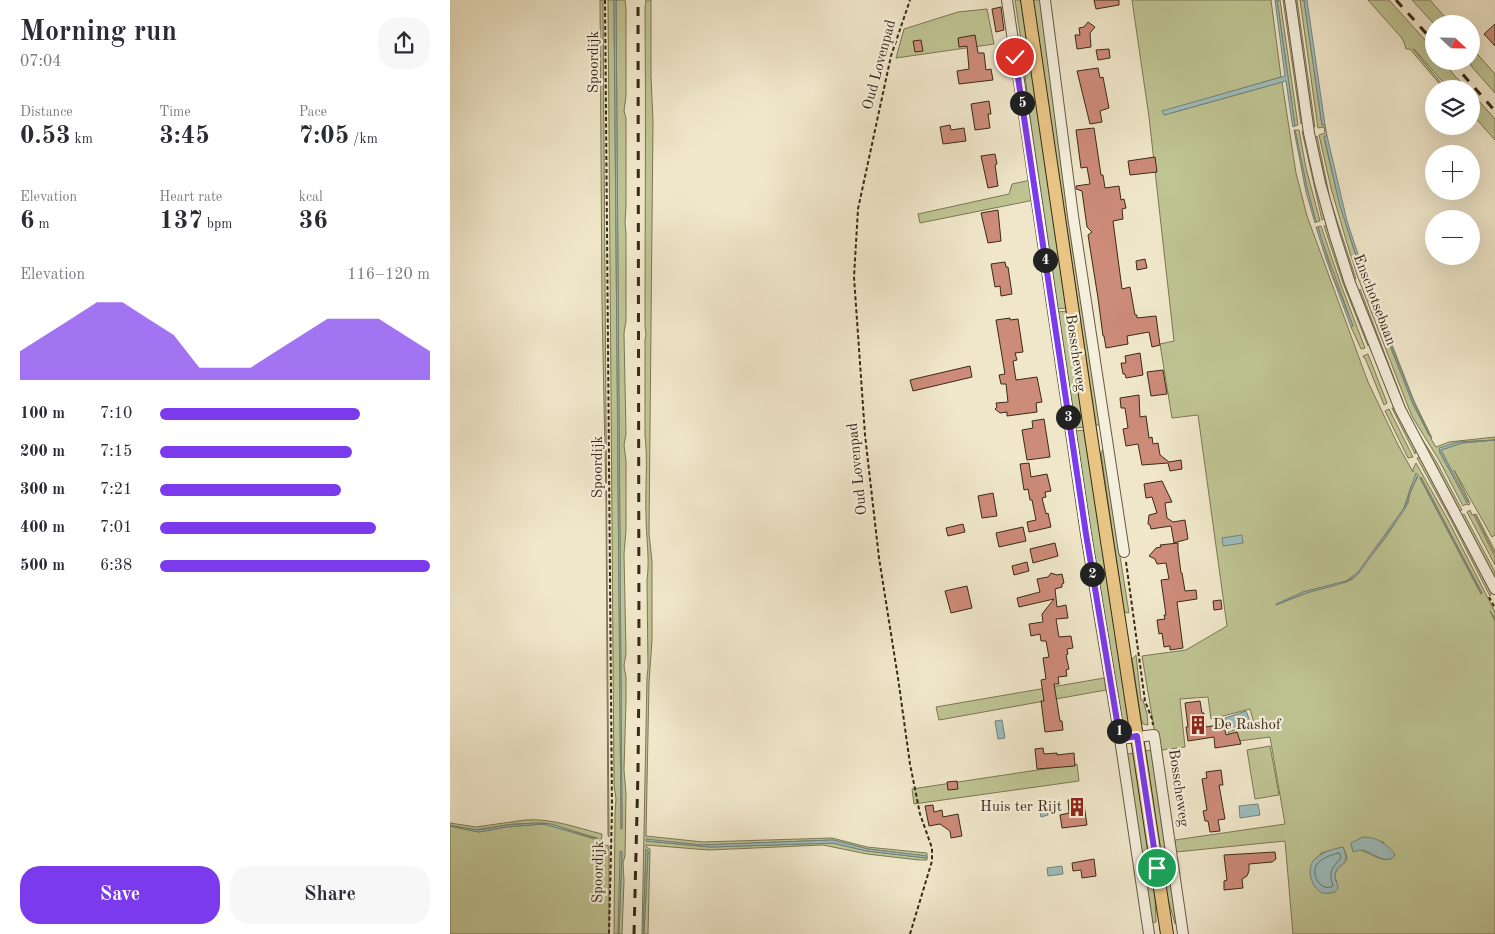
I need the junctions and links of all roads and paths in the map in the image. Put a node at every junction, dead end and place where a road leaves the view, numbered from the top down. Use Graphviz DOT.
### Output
graph roads {
  1 [pos="605,0"];
  2 [pos="910,0"];
  3 [pos="1007,0"];
  4 [pos="1027,0"];
  5 [pos="1045,0"];
  6 [pos="1290,0"];
  7 [pos="1108,439"];
  8 [pos="1092,441"];
  9 [pos="1124,552"];
  10 [pos="1495,589"];
  11 [pos="1154,735"];
  12 [pos="1137,736"];
  13 [pos="1120,739"];
  14 [pos="610,934"];
  15 [pos="910,934"];
  16 [pos="1149,934"];
  17 [pos="1167,934"];
  18 [pos="1183,934"];
  1 -- 14 [label="path, Spoordijk"];
  2 -- 15 [label="path, Oud Lovenpad"];
  3 -- 13 [label="street, Bosscheweg"];
  4 -- 8 [label="main road, Bosscheweg"];
  5 -- 7 [label="street, Bosscheweg"];
  6 -- 10 [label="street, Enschotsebaan"];
  7 -- 8 [label="street"];
  7 -- 9 [label="street, Bosscheweg"];
  8 -- 12 [label="main road, Bosscheweg"];
  9 -- 11 [label="path, Bosscheweg"];
  11 -- 12 [label="street, Bosscheweg"];
  11 -- 18 [label="street, Bosscheweg"];
  12 -- 13 [label="street, Bosscheweg"];
  12 -- 17 [label="main road, Bosscheweg"];
  13 -- 16 [label="street, Bosscheweg"];
}
